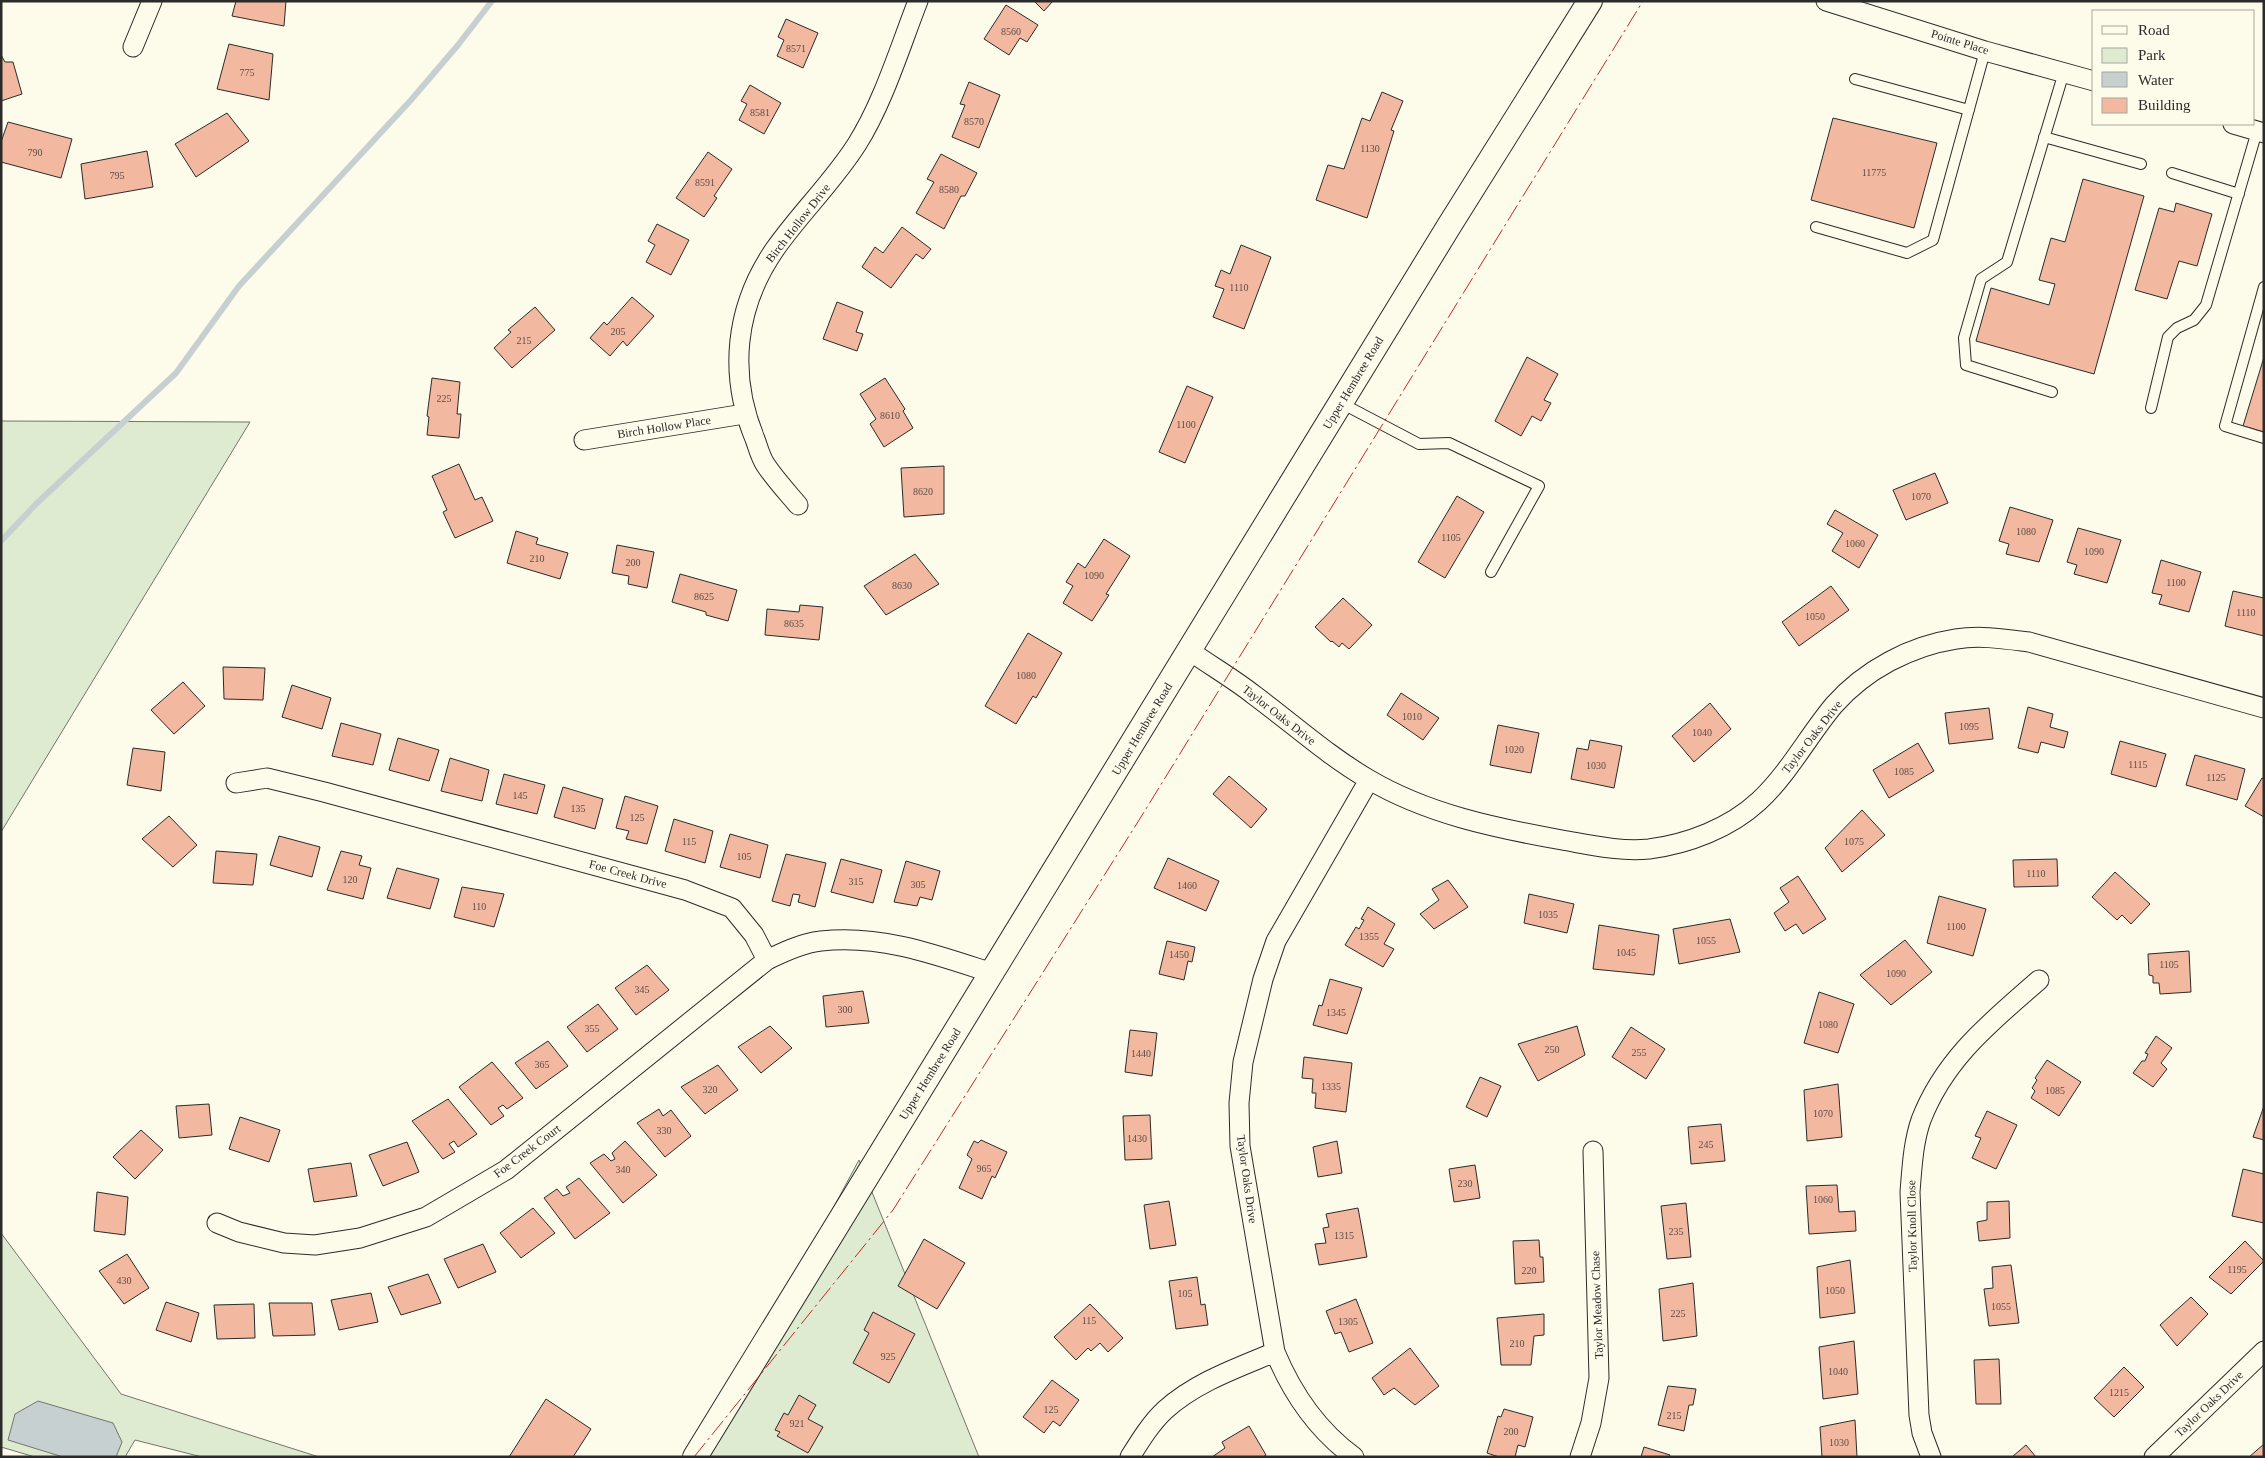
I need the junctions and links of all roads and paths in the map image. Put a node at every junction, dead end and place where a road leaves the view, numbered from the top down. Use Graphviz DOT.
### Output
graph roads {
  1 [pos="152,1"];
  2 [pos="918,1"];
  3 [pos="1590,1"];
  4 [pos="1826,1"];
  5 [pos="133,47"];
  6 [pos="1985,51"];
  7 [pos="2064,72"];
  8 [pos="1854,79"];
  9 [pos="2092,80"];
  10 [pos="1969,110"];
  11 [pos="2237,125"];
  12 [pos="2260,132"];
  13 [pos="2044,137"];
  14 [pos="2141,164"];
  15 [pos="2172,172"];
  16 [pos="2239,194"];
  17 [pos="1816,227"];
  18 [pos="2264,287"];
  19 [pos="2052,392"];
  20 [pos="1341,403"];
  21 [pos="2151,408"];
  22 [pos="744,414"];
  23 [pos="2264,438"];
  24 [pos="584,440"];
  25 [pos="798,505"];
  26 [pos="1491,572"];
  27 [pos="1190,651"];
  28 [pos="2264,708"];
  29 [pos="1369,780"];
  30 [pos="236,783"];
  31 [pos="767,960"];
  32 [pos="992,973"];
  33 [pos="2039,980"];
  34 [pos="1593,1151"];
  35 [pos="217,1223"];
  36 [pos="1275,1352"];
  37 [pos="2264,1352"];
  38 [pos="695,1457"];
  39 [pos="1130,1457"];
  40 [pos="1354,1457"];
  41 [pos="1580,1457"];
  42 [pos="1931,1457"];
  43 [pos="2154,1457"];
  1 -- 5 [label="street"];
  2 -- 22 [label="street, Birch Hollow Drive"];
  3 -- 20 [label="street, Upper Hembree Road"];
  4 -- 6 [label="street, Pointe Place"];
  6 -- 7 [label="street, Pointe Place"];
  6 -- 10 [label="lane"];
  7 -- 9 [label="street, Pointe Place"];
  7 -- 13 [label="lane"];
  8 -- 10 [label="lane"];
  10 -- 17 [label="lane"];
  11 -- 12 [label="street"];
  12 -- 16 [label="lane"];
  13 -- 14 [label="lane"];
  13 -- 19 [label="lane"];
  15 -- 16 [label="lane"];
  16 -- 21 [label="lane"];
  18 -- 23 [label="lane"];
  20 -- 26 [label="lane"];
  20 -- 27 [label="street, Upper Hembree Road"];
  22 -- 24 [label="street, Birch Hollow Place"];
  22 -- 25 [label="street, Birch Hollow Drive"];
  27 -- 29 [label="street, Taylor Oaks Drive"];
  27 -- 32 [label="street, Upper Hembree Road"];
  28 -- 29 [label="street, Taylor Oaks Drive"];
  29 -- 36 [label="street, Taylor Oaks Drive"];
  30 -- 31 [label="street, Foe Creek Drive"];
  31 -- 32 [label="street"];
  31 -- 35 [label="street, Foe Creek Court"];
  32 -- 38 [label="street, Upper Hembree Road"];
  33 -- 42 [label="street, Taylor Knoll Close"];
  34 -- 41 [label="street, Taylor Meadow Chase"];
  36 -- 39 [label="street"];
  36 -- 40 [label="street, Taylor Oaks Drive"];
  37 -- 43 [label="street, Taylor Oaks Drive"];
}
